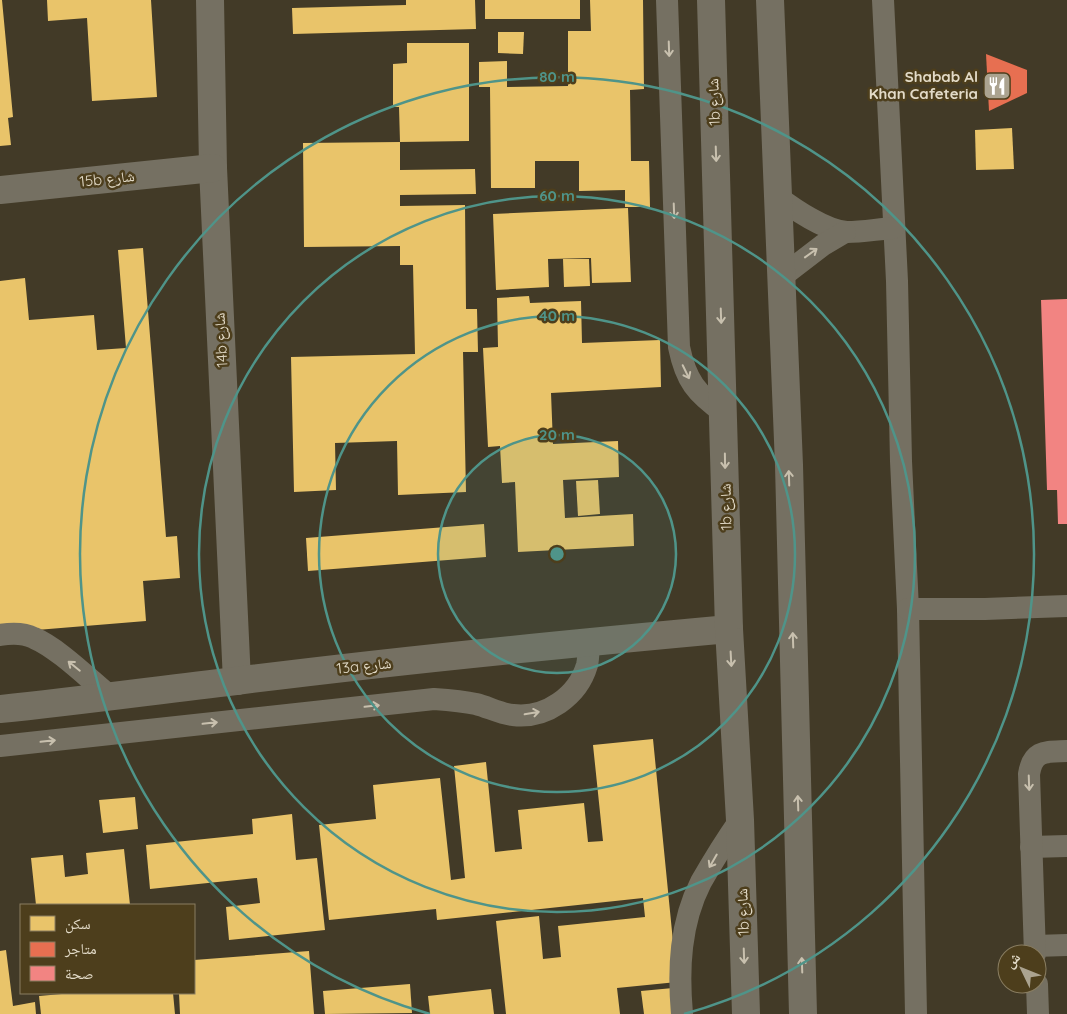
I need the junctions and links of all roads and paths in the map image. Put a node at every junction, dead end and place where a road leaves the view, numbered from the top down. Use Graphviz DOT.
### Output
graph roads {
  1 [pos="210,0"];
  2 [pos="667,0"];
  3 [pos="711,0"];
  4 [pos="770,0"];
  5 [pos="883,0"];
  6 [pos="214,168"];
  7 [pos="0,190"];
  8 [pos="778,197"];
  9 [pos="893,228"];
  10 [pos="845,232"];
  11 [pos="780,278"];
  12 [pos="724,412"];
  13 [pos="1067,606"];
  14 [pos="908,609"];
  15 [pos="729,628"];
  16 [pos="0,634"];
  17 [pos="589,641"];
  18 [pos="237,680"];
  19 [pos="112,697"];
  20 [pos="0,709"];
  21 [pos="0,746"];
  22 [pos="1067,751"];
  23 [pos="740,820"];
  24 [pos="1067,846"];
  25 [pos="1031,847"];
  26 [pos="1035,944"];
  27 [pos="1067,945"];
  28 [pos="1047,948"];
  29 [pos="1037,994"];
  30 [pos="682,1014"];
  31 [pos="746,1014"];
  32 [pos="803,1014"];
  33 [pos="916,1014"];
  34 [pos="1038,1014"];
  1 -- 6 [label="street, 14b شارع"];
  2 -- 12 [label="lane, one-way"];
  3 -- 12 [label="street, 1b شارع, one-way"];
  4 -- 8 [label="street"];
  5 -- 9 [label="lane"];
  6 -- 7 [label="street, 15b شارع"];
  6 -- 18 [label="street, 14b شارع"];
  8 -- 10 [label="lane"];
  8 -- 11 [label="street"];
  9 -- 10 [label="lane"];
  9 -- 14 [label="lane"];
  11 -- 10 [label="lane, one-way"];
  32 -- 11 [label="street, one-way"];
  12 -- 15 [label="street, 1b شارع, one-way"];
  13 -- 14 [label="lane"];
  14 -- 33 [label="lane"];
  15 -- 17 [label="street, 13a شارع"];
  15 -- 23 [label="street, 1b شارع, one-way"];
  19 -- 16 [label="lane, one-way"];
  17 -- 18 [label="street, 13a شارع"];
  21 -- 17 [label="lane, one-way"];
  18 -- 19 [label="street, 13a شارع"];
  19 -- 20 [label="street, 13a شارع"];
  22 -- 25 [label="lane, one-way"];
  23 -- 30 [label="lane, one-way"];
  23 -- 31 [label="street, 1b شارع, one-way"];
  24 -- 25 [label="lane"];
  25 -- 26 [label="lane"];
  27 -- 28 [label="lane"];
  29 -- 34 [label="lane"];
}
